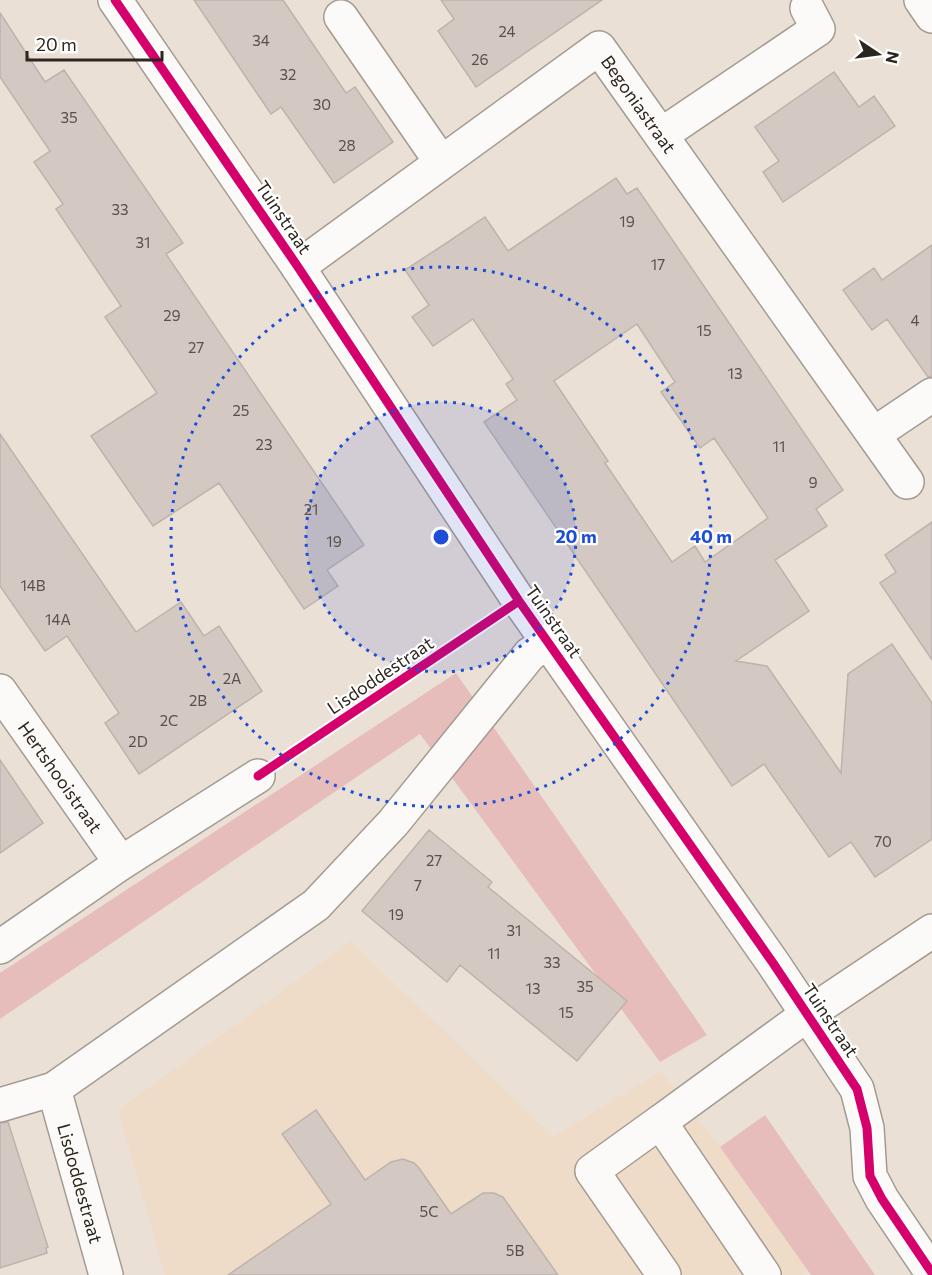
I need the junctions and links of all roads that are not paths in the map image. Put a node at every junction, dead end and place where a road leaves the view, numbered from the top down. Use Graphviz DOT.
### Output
graph roads {
  1 [pos="115,0"];
  2 [pos="921,0"];
  3 [pos="807,8"];
  4 [pos="932,16"];
  5 [pos="341,17"];
  6 [pos="661,135"];
  7 [pos="441,162"];
  8 [pos="298,267"];
  9 [pos="932,395"];
  10 [pos="874,434"];
  11 [pos="907,482"];
  12 [pos="549,642"];
  13 [pos="0,691"];
  14 [pos="258,776"];
  15 [pos="121,863"];
  16 [pos="932,931"];
  17 [pos="0,947"];
  18 [pos="808,1014"];
  19 [pos="54,1089"];
  20 [pos="0,1105"];
  21 [pos="660,1122"];
  22 [pos="932,1273"];
  23 [pos="106,1275"];
  24 [pos="664,1275"];
  25 [pos="764,1275"];
  1 -- 8 [label="street, Tuinstraat"];
  2 -- 4 [label="street"];
  3 -- 6 [label="street"];
  5 -- 7 [label="street"];
  6 -- 7 [label="street, Begoniastraat"];
  6 -- 10 [label="street, Begoniastraat"];
  7 -- 8 [label="street, Begoniastraat"];
  8 -- 12 [label="street, Tuinstraat"];
  9 -- 10 [label="street"];
  10 -- 11 [label="street, Begoniastraat"];
  12 -- 18 [label="street, Tuinstraat"];
  12 -- 19 [label="street"];
  13 -- 15 [label="street, Hertshooistraat"];
  14 -- 15 [label="street"];
  15 -- 17 [label="street"];
  16 -- 18 [label="street"];
  18 -- 21 [label="street"];
  18 -- 22 [label="street, Tuinstraat"];
  19 -- 20 [label="street"];
  19 -- 23 [label="street, Lisdoddestraat"];
  21 -- 24 [label="street"];
  21 -- 25 [label="street"];
}
